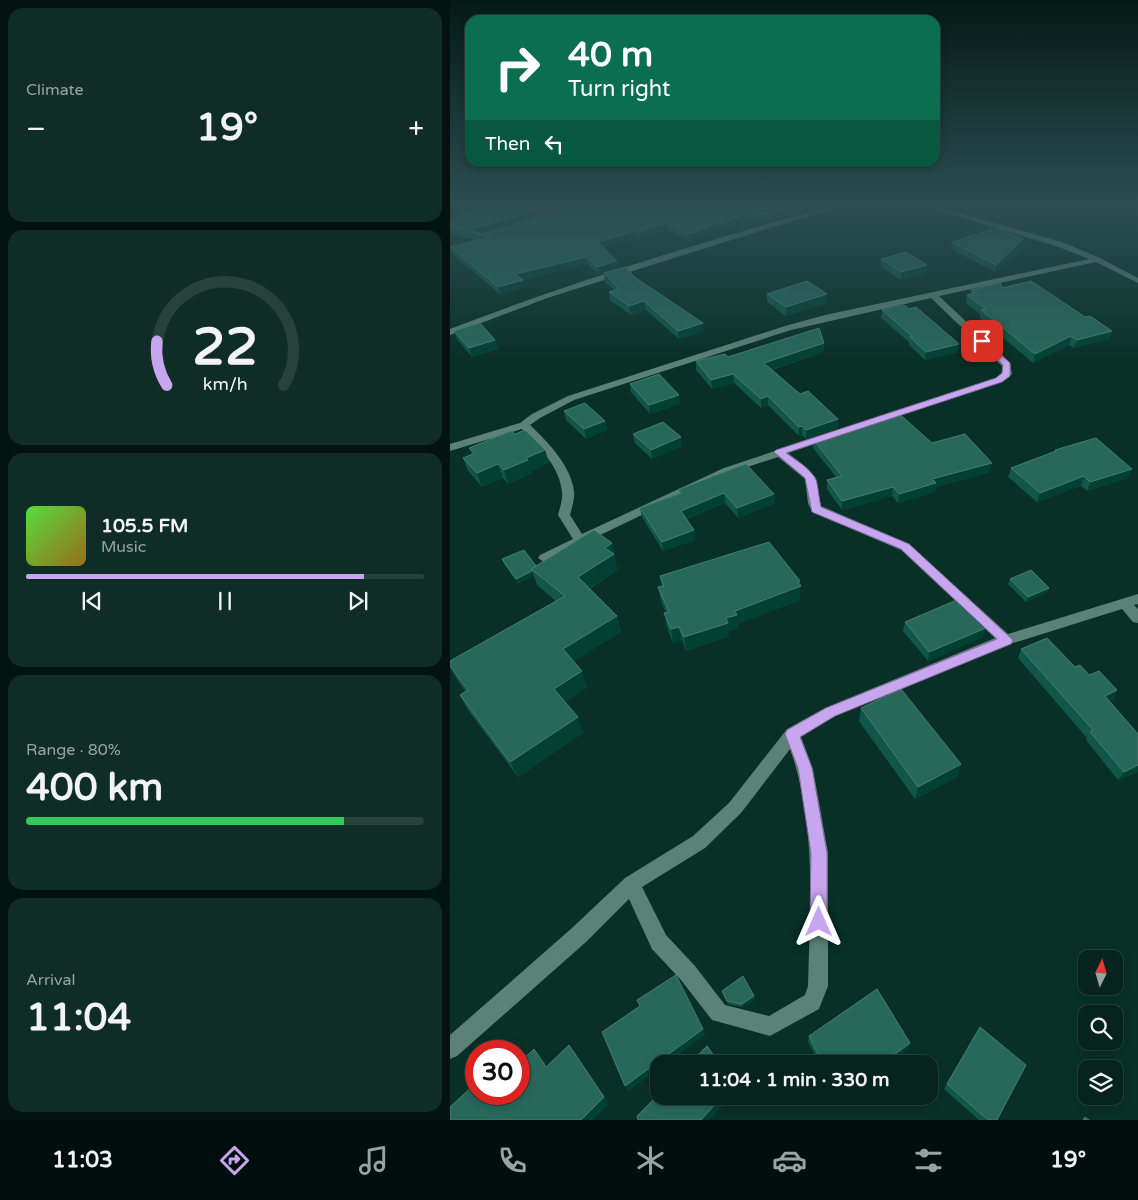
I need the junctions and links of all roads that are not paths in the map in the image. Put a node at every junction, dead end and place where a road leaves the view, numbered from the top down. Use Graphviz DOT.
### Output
graph roads {
  1 [pos="666,258"];
  2 [pos="1094,258"];
  3 [pos="1098,260"];
  4 [pos="1138,281"];
  5 [pos="934,295"];
  6 [pos="450,332"];
  7 [pos="876,420"];
  8 [pos="524,425"];
  9 [pos="839,432"];
  10 [pos="450,448"];
  11 [pos="779,452"];
  12 [pos="580,541"];
  13 [pos="544,558"];
  14 [pos="1132,602"];
  15 [pos="1138,618"];
  16 [pos="1006,640"];
  17 [pos="792,734"];
  18 [pos="631,884"];
  19 [pos="450,1049"];
  1 -- 6 [label="street"];
  2 -- 3 [label="street"];
  3 -- 4 [label="street"];
  3 -- 5 [label="street"];
  5 -- 7 [label="street"];
  5 -- 8 [label="street"];
  8 -- 10 [label="street"];
  8 -- 12 [label="street"];
  9 -- 11 [label="street"];
  11 -- 12 [label="street"];
  11 -- 16 [label="street"];
  12 -- 13 [label="street"];
  14 -- 15 [label="street"];
  14 -- 16 [label="street"];
  16 -- 17 [label="street"];
  17 -- 18 [label="street"];
  17 -- 18 [label="street"];
  18 -- 19 [label="street"];
}
